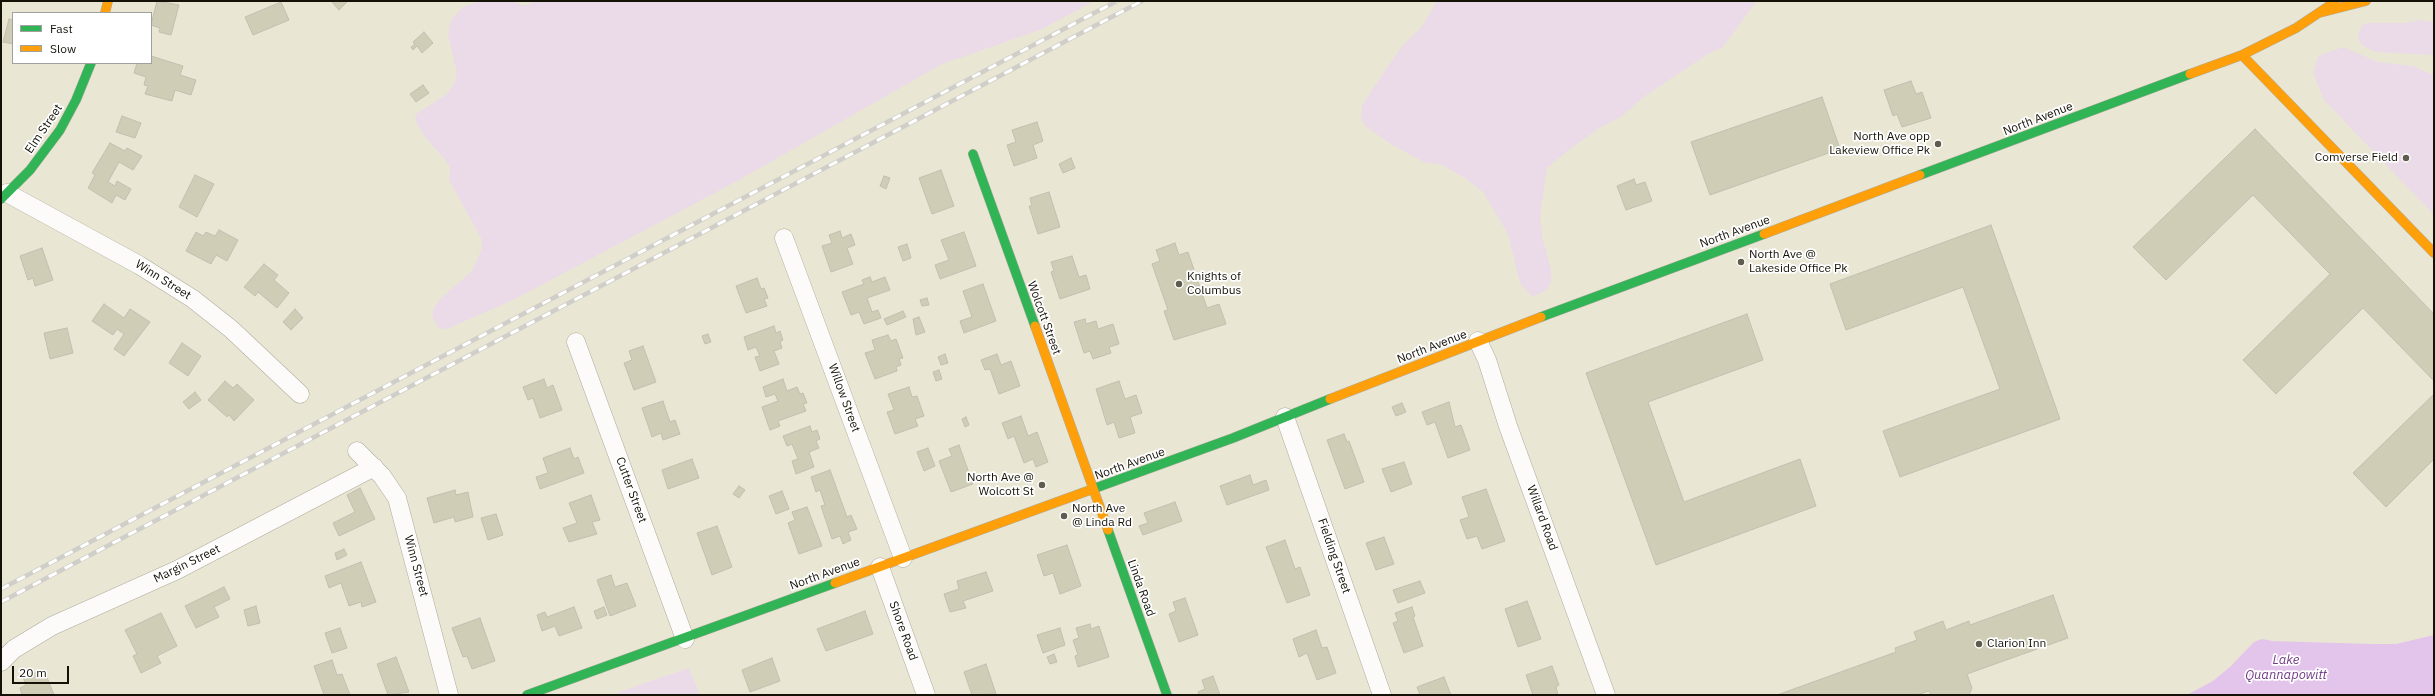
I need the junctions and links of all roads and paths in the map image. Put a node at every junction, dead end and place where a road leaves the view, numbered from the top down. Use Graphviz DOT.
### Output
graph roads {
  1 [pos="108,1"];
  2 [pos="2327,1"];
  3 [pos="2336,1"];
  4 [pos="2366,1"];
  5 [pos="105,12"];
  6 [pos="2319,13"];
  7 [pos="2242,55"];
  8 [pos="91,64"];
  9 [pos="973,154"];
  10 [pos="4,196"];
  11 [pos="784,238"];
  12 [pos="2434,253"];
  13 [pos="576,342"];
  14 [pos="1478,342"];
  15 [pos="300,394"];
  16 [pos="1285,417"];
  17 [pos="357,451"];
  18 [pos="374,467"];
  19 [pos="1093,490"];
  20 [pos="903,558"];
  21 [pos="880,567"];
  22 [pos="685,639"];
  23 [pos="1,662"];
  24 [pos="450,695"];
  25 [pos="527,695"];
  26 [pos="926,695"];
  27 [pos="1167,695"];
  28 [pos="1382,695"];
  29 [pos="1606,695"];
  1 -- 5 [label="main road"];
  2 -- 6 [label="main road"];
  3 -- 6 [label="main road, North Avenue"];
  4 -- 6 [label="main road"];
  6 -- 7 [label="main road, North Avenue"];
  7 -- 12 [label="main road"];
  7 -- 14 [label="main road, North Avenue"];
  8 -- 10 [label="main road, Elm Street"];
  9 -- 19 [label="main road, Wolcott Street"];
  10 -- 15 [label="street, Winn Street"];
  11 -- 20 [label="street, Willow Street"];
  13 -- 22 [label="street, Cutter Street"];
  14 -- 16 [label="main road, North Avenue"];
  14 -- 29 [label="street, Willard Road"];
  16 -- 19 [label="main road, North Avenue"];
  16 -- 28 [label="street, Fielding Street"];
  17 -- 18 [label="street, Winn Street"];
  18 -- 23 [label="street, Margin Street"];
  18 -- 24 [label="street, Winn Street"];
  19 -- 20 [label="main road, North Avenue"];
  19 -- 27 [label="main road, Linda Road"];
  20 -- 21 [label="main road, North Avenue"];
  21 -- 22 [label="main road, North Avenue"];
  21 -- 26 [label="street, Shore Road"];
  22 -- 25 [label="main road, North Avenue"];
}
